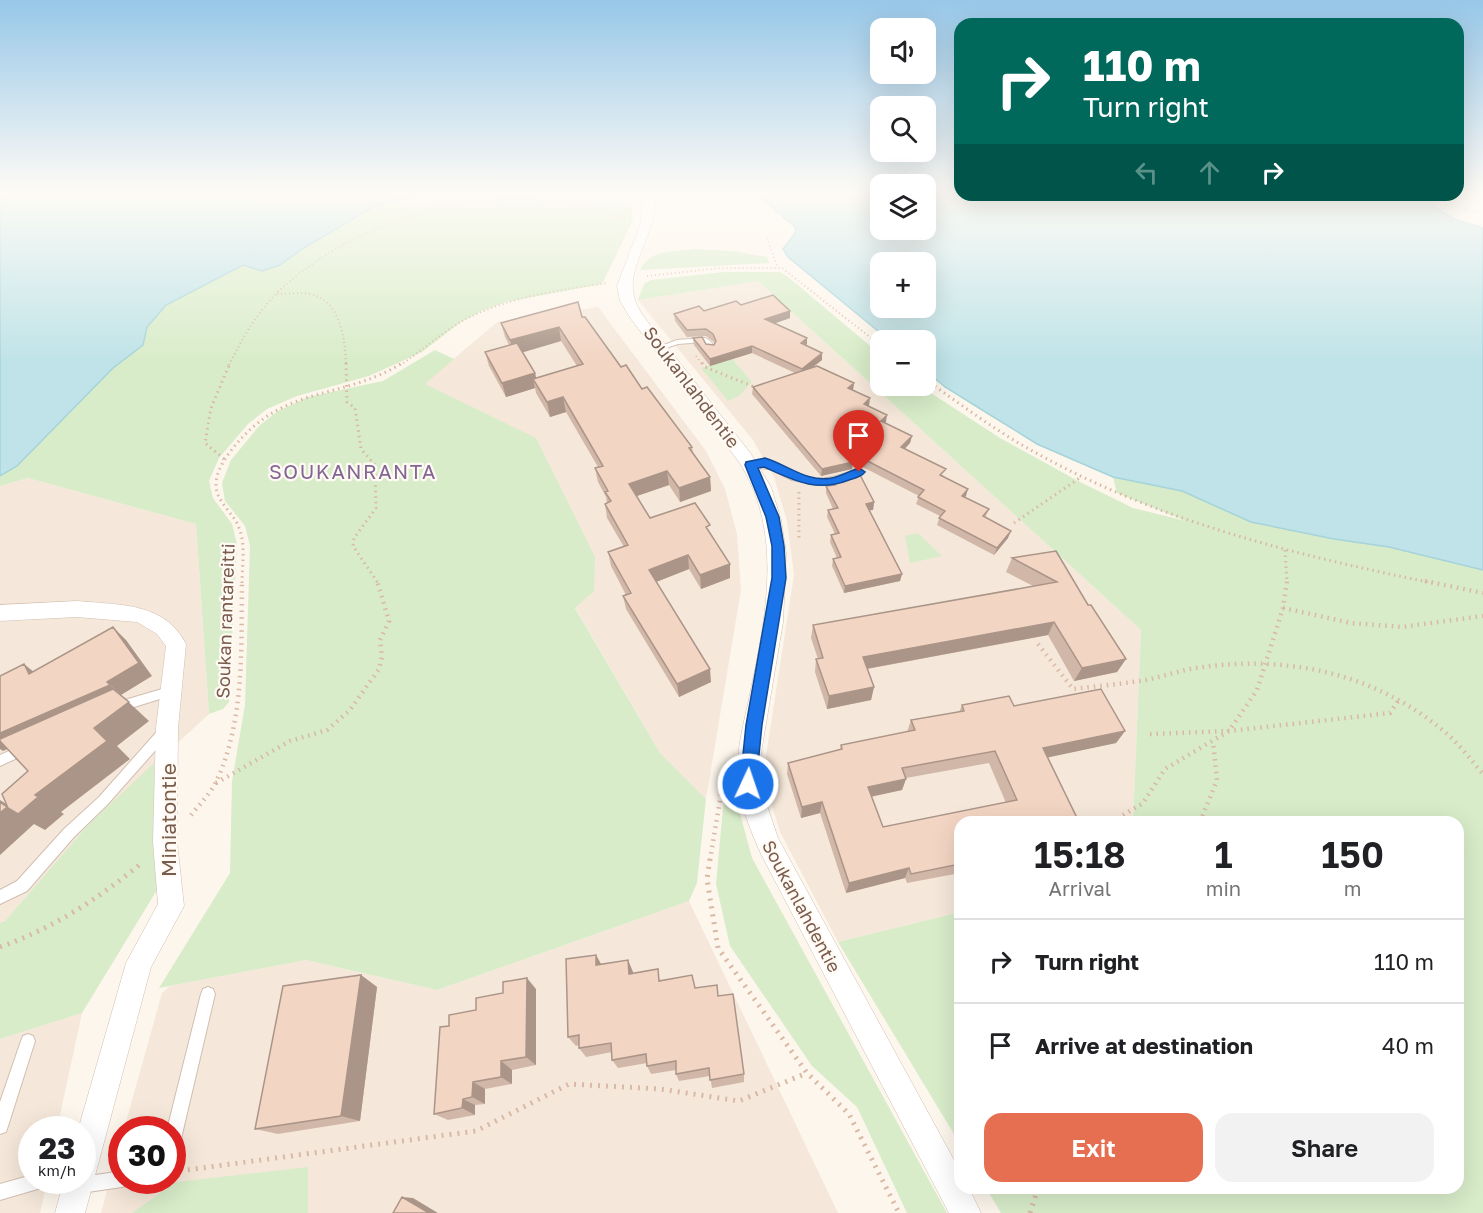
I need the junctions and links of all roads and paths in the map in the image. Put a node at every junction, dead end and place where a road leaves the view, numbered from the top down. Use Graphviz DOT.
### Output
graph roads {
  1 [pos="335,250"];
  2 [pos="638,250"];
  3 [pos="771,250"];
  4 [pos="777,266"];
  5 [pos="645,277"];
  6 [pos="602,284"];
  7 [pos="277,294"];
  8 [pos="870,337"];
  9 [pos="660,348"];
  10 [pos="711,348"];
  11 [pos="346,384"];
  12 [pos="936,387"];
  13 [pos="764,388"];
  14 [pos="224,459"];
  15 [pos="750,465"];
  16 [pos="859,472"];
  17 [pos="1082,476"];
  18 [pos="1014,523"];
  19 [pos="1285,550"];
  20 [pos="1483,593"];
  21 [pos="1283,608"];
  22 [pos="0,613"];
  23 [pos="1483,616"];
  24 [pos="1038,644"];
  25 [pos="1266,663"];
  26 [pos="172,691"];
  27 [pos="1400,698"];
  28 [pos="110,710"];
  29 [pos="167,728"];
  30 [pos="1229,732"];
  31 [pos="1150,735"];
  32 [pos="39,741"];
  33 [pos="1213,741"];
  34 [pos="0,761"];
  35 [pos="1483,774"];
  36 [pos="215,783"];
  37 [pos="1122,816"];
  38 [pos="1202,816"];
  39 [pos="140,865"];
  40 [pos="0,897"];
  41 [pos="0,947"];
  42 [pos="208,994"];
  43 [pos="28,1041"];
  44 [pos="807,1073"];
  45 [pos="179,1116"];
  46 [pos="96,1118"];
  47 [pos="0,1126"];
  48 [pos="186,1170"];
  49 [pos="18,1186"];
  50 [pos="0,1191"];
  51 [pos="954,1191"];
  52 [pos="956,1194"];
  53 [pos="1036,1194"];
  54 [pos="966,1213"];
  55 [pos="1030,1213"];
  1 -- 7 [label="path"];
  2 -- 9 [label="street, Soukanlahdentie"];
  3 -- 4 [label="path"];
  4 -- 5 [label="path"];
  4 -- 8 [label="path"];
  6 -- 11 [label="path, Soukan rantareitti"];
  7 -- 11 [label="path"];
  7 -- 14 [label="path"];
  9 -- 10 [label="lane"];
  9 -- 15 [label="street, Soukanlahdentie"];
  10 -- 13 [label="path"];
  11 -- 14 [label="path, Soukan rantareitti"];
  11 -- 36 [label="path"];
  12 -- 17 [label="path"];
  14 -- 36 [label="path, Soukan rantareitti"];
  15 -- 16 [label="lane"];
  15 -- 51 [label="street, Soukanlahdentie"];
  17 -- 18 [label="path"];
  17 -- 19 [label="path"];
  19 -- 20 [label="path"];
  19 -- 21 [label="path"];
  21 -- 23 [label="path"];
  21 -- 25 [label="path"];
  22 -- 26 [label="street, Miniatontie"];
  24 -- 25 [label="path"];
  25 -- 27 [label="path"];
  25 -- 30 [label="path"];
  26 -- 28 [label="lane"];
  26 -- 29 [label="street, Miniatontie"];
  27 -- 30 [label="path"];
  27 -- 35 [label="path"];
  29 -- 40 [label="lane"];
  29 -- 46 [label="street, Miniatontie"];
  30 -- 31 [label="path"];
  30 -- 33 [label="path"];
  32 -- 34 [label="lane"];
  33 -- 37 [label="path"];
  33 -- 38 [label="path"];
  39 -- 41 [label="path"];
  42 -- 45 [label="lane"];
  43 -- 47 [label="lane"];
  44 -- 48 [label="path"];
  49 -- 50 [label="lane"];
  52 -- 54 [label="street, Soukanlahdentie"];
  53 -- 55 [label="path"];
}
